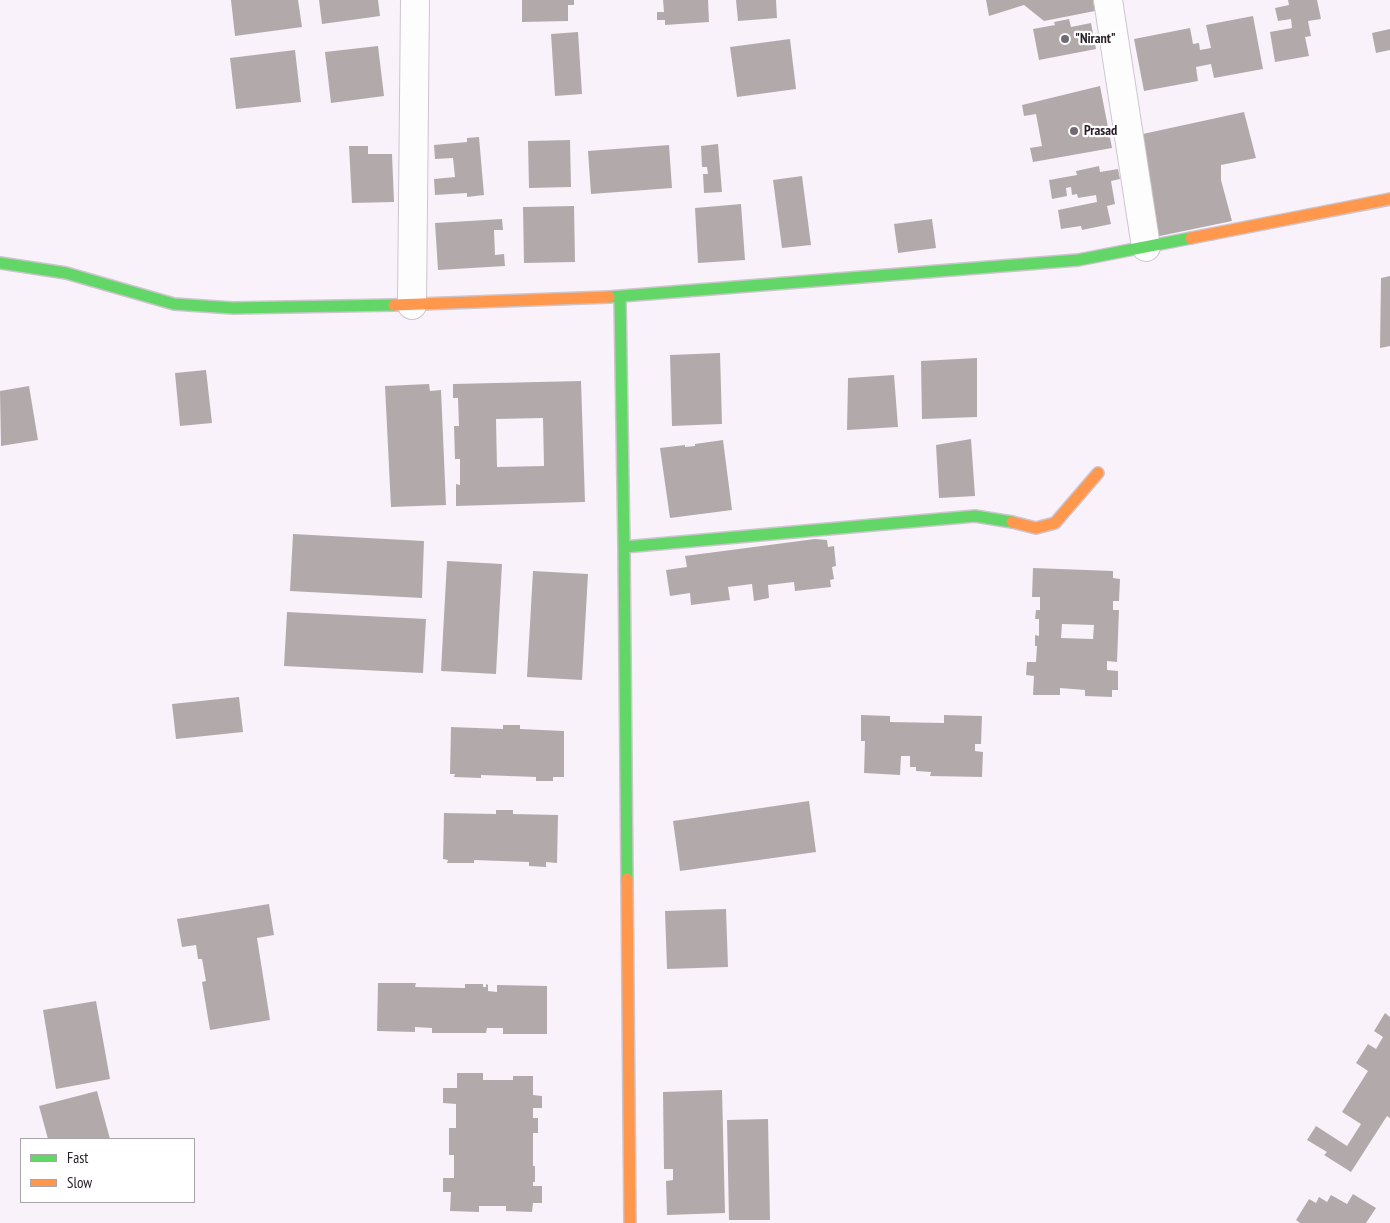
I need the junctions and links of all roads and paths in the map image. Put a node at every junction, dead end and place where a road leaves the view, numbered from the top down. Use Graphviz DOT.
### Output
graph roads {
  1 [pos="416,0"];
  2 [pos="1108,0"];
  3 [pos="1390,199"];
  4 [pos="1146,246"];
  5 [pos="0,262"];
  6 [pos="620,297"];
  7 [pos="412,305"];
  8 [pos="1098,473"];
  9 [pos="624,547"];
  10 [pos="630,1223"];
  1 -- 7 [label="street"];
  2 -- 4 [label="street"];
  3 -- 4 [label="street"];
  4 -- 6 [label="street"];
  5 -- 7 [label="street"];
  6 -- 7 [label="street"];
  6 -- 9 [label="street"];
  8 -- 9 [label="street"];
  9 -- 10 [label="street"];
}
